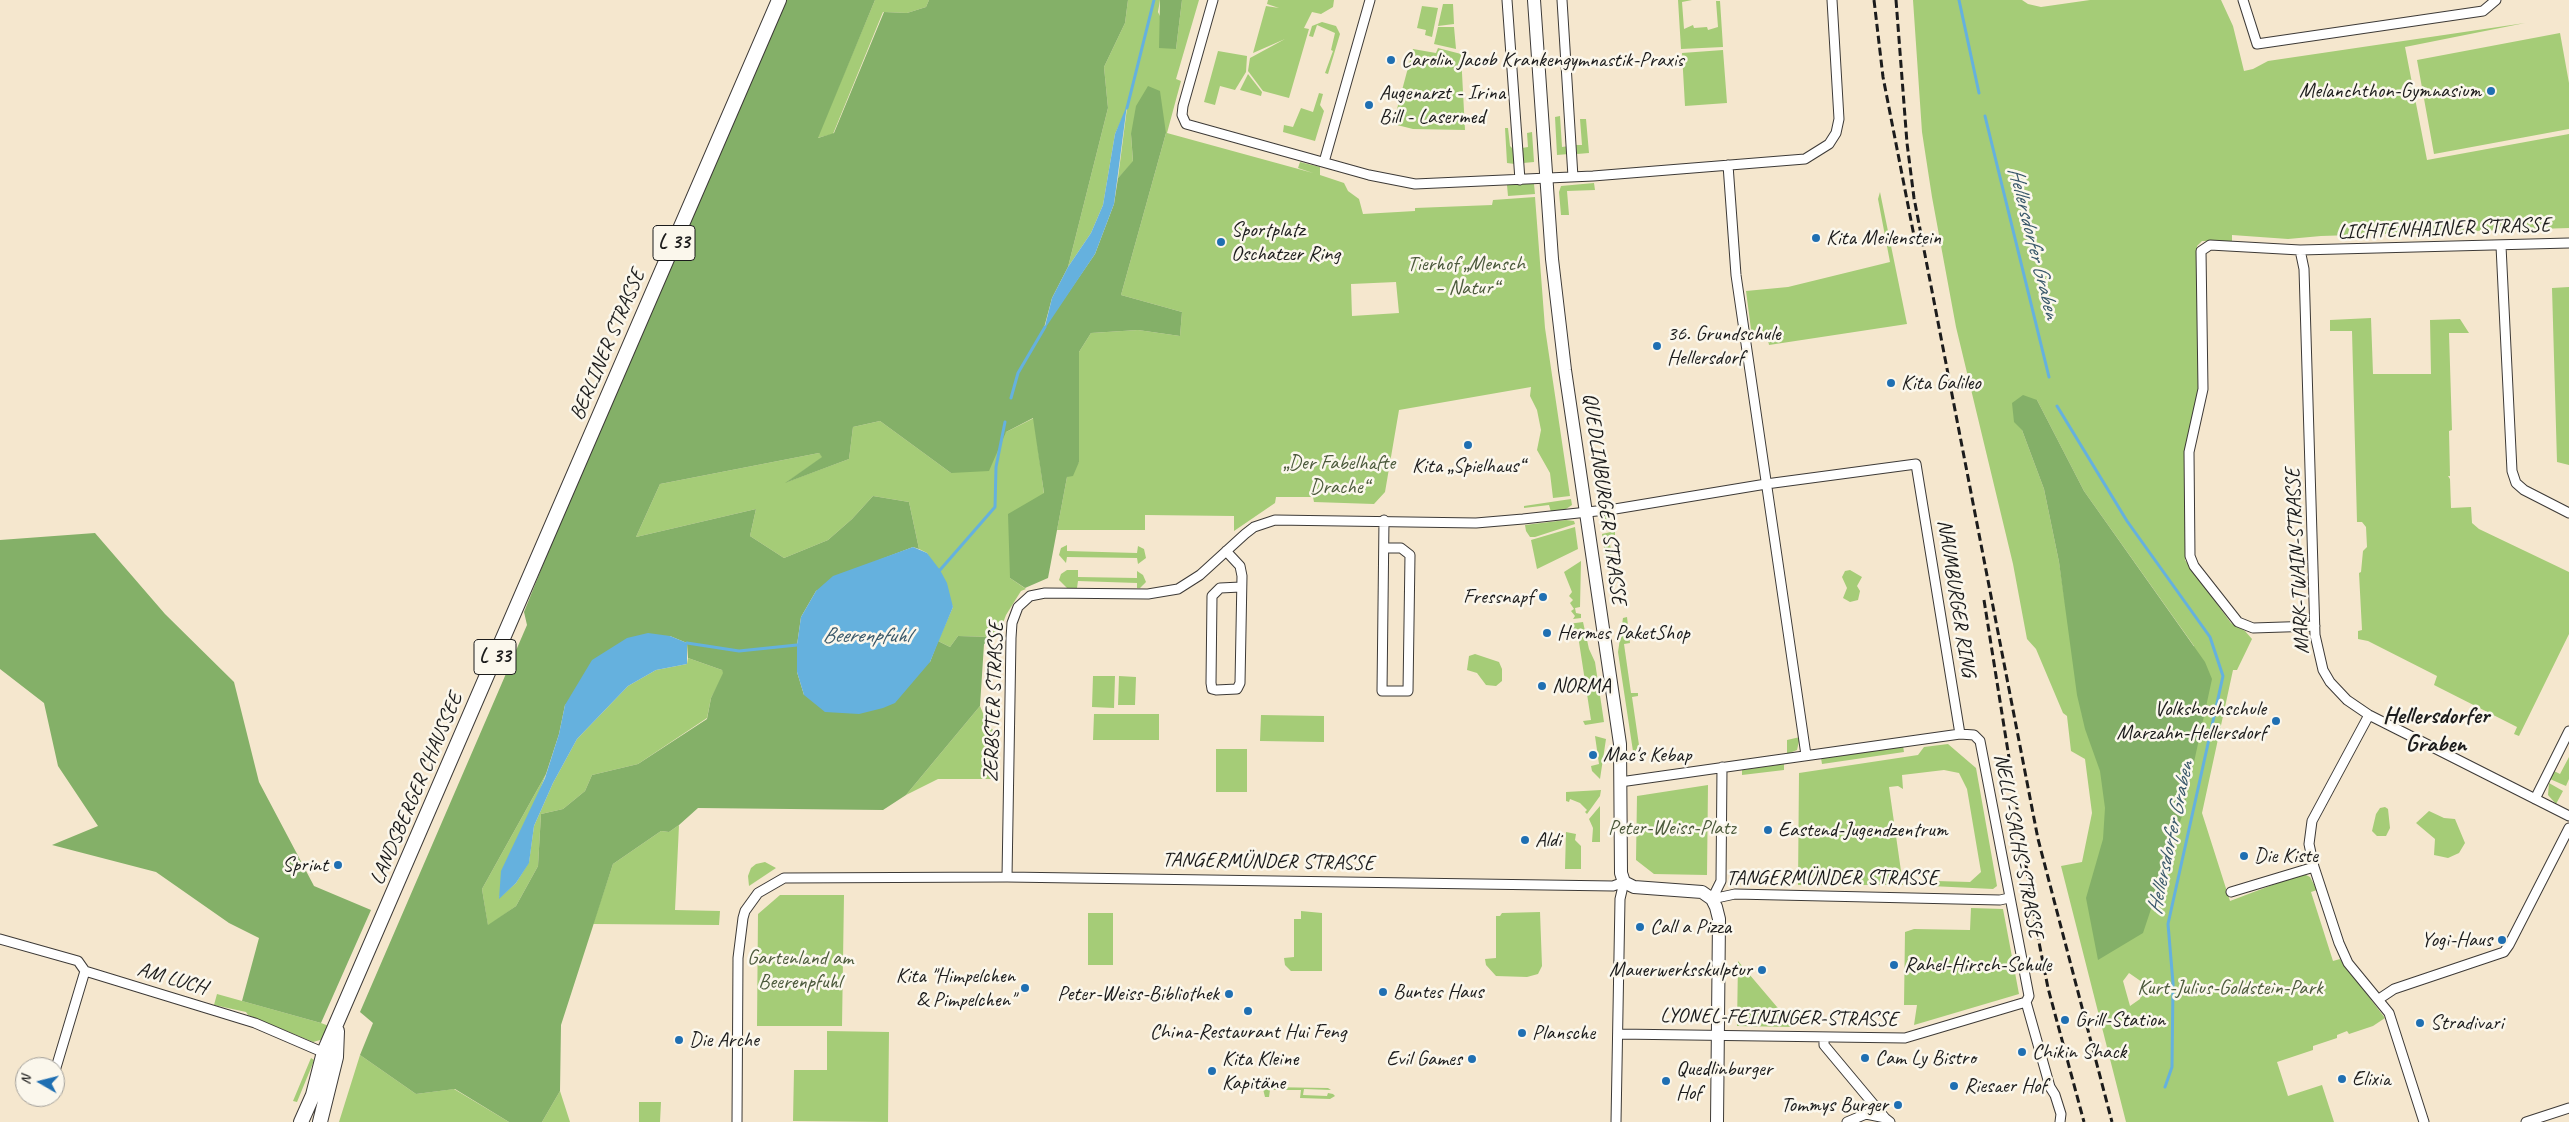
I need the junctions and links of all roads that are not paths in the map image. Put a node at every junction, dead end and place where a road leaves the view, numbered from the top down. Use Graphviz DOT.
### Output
graph roads {
  1 [pos="779,0"];
  2 [pos="1213,0"];
  3 [pos="1370,0"];
  4 [pos="1508,0"];
  5 [pos="1534,0"];
  6 [pos="1562,0"];
  7 [pos="1832,0"];
  8 [pos="2243,0"];
  9 [pos="2496,0"];
  10 [pos="1324,162"];
  11 [pos="1728,165"];
  12 [pos="1573,177"];
  13 [pos="1546,178"];
  14 [pos="1520,180"];
  15 [pos="2569,243"];
  16 [pos="2501,246"];
  17 [pos="2300,250"];
  18 [pos="1766,484"];
  19 [pos="569,485"];
  20 [pos="1586,512"];
  21 [pos="2569,513"];
  22 [pos="1384,520"];
  23 [pos="1384,548"];
  24 [pos="1226,550"];
  25 [pos="1241,587"];
  26 [pos="2315,626"];
  27 [pos="2369,714"];
  28 [pos="2569,731"];
  29 [pos="1960,734"];
  30 [pos="1806,756"];
  31 [pos="1722,767"];
  32 [pos="1620,782"];
  33 [pos="2535,799"];
  34 [pos="2569,816"];
  35 [pos="2569,828"];
  36 [pos="2314,867"];
  37 [pos="1007,878"];
  38 [pos="1624,882"];
  39 [pos="2231,892"];
  40 [pos="2009,898"];
  41 [pos="1712,899"];
  42 [pos="0,939"];
  43 [pos="85,971"];
  44 [pos="2379,999"];
  45 [pos="2026,1002"];
  46 [pos="1618,1034"];
  47 [pos="1718,1035"];
  48 [pos="1824,1037"];
  49 [pos="330,1055"];
  50 [pos="59,1057"];
  51 [pos="2569,1108"];
  52 [pos="1887,1120"];
  53 [pos="301,1122"];
  54 [pos="320,1122"];
  55 [pos="737,1122"];
  56 [pos="1616,1122"];
  57 [pos="1717,1122"];
  58 [pos="1847,1122"];
  59 [pos="2060,1122"];
  60 [pos="2424,1122"];
  61 [pos="2526,1122"];
  1 -- 19 [label="main road, BERLINER STRASSE / L 33"];
  2 -- 10 [label="street"];
  3 -- 10 [label="street"];
  4 -- 14 [label="street"];
  5 -- 13 [label="street, QUEDLINBURGER STRASSE"];
  6 -- 12 [label="street"];
  7 -- 11 [label="street"];
  8 -- 9 [label="street"];
  10 -- 14 [label="street"];
  11 -- 12 [label="street"];
  11 -- 18 [label="street"];
  12 -- 13 [label="street"];
  13 -- 14 [label="street"];
  13 -- 20 [label="street, QUEDLINBURGER STRASSE"];
  15 -- 16 [label="street, LICHTENHAINER STRASSE"];
  16 -- 17 [label="street, LICHTENHAINER STRASSE"];
  16 -- 21 [label="street"];
  17 -- 26 [label="street, MARK-TWAIN-STRASSE"];
  17 -- 26 [label="street, LICHTENHAINER STRASSE"];
  18 -- 20 [label="street, NAUMBURGER RING"];
  18 -- 29 [label="street, NAUMBURGER RING"];
  18 -- 30 [label="street"];
  19 -- 49 [label="main road, LANDSBERGER CHAUSSEE / L 33"];
  20 -- 22 [label="street, ZERBSTER STRASSE"];
  20 -- 32 [label="street, QUEDLINBURGER STRASSE"];
  22 -- 23 [label="street"];
  22 -- 24 [label="street, ZERBSTER STRASSE"];
  23 -- 23 [label="street"];
  24 -- 25 [label="street"];
  24 -- 37 [label="street, ZERBSTER STRASSE"];
  25 -- 25 [label="street"];
  26 -- 27 [label="street, MARK-TWAIN-STRASSE"];
  27 -- 33 [label="street, MARK-TWAIN-STRASSE"];
  27 -- 36 [label="street"];
  28 -- 33 [label="street"];
  29 -- 30 [label="street"];
  29 -- 40 [label="street, NELLY-SACHS-STRASSE"];
  30 -- 31 [label="street"];
  31 -- 32 [label="street"];
  31 -- 41 [label="street"];
  32 -- 38 [label="street, QUEDLINBURGER STRASSE"];
  33 -- 34 [label="street, MARK-TWAIN-STRASSE"];
  35 -- 44 [label="street"];
  36 -- 39 [label="street"];
  36 -- 44 [label="street"];
  37 -- 38 [label="street, TANGERMÜNDER STRASSE"];
  37 -- 55 [label="street, TANGERMÜNDER STRASSE"];
  38 -- 41 [label="street, TANGERMÜNDER STRASSE"];
  38 -- 46 [label="street, QUEDLINBURGER STRASSE"];
  40 -- 41 [label="street, TANGERMÜNDER STRASSE"];
  40 -- 45 [label="street, NELLY-SACHS-STRASSE"];
  41 -- 47 [label="street"];
  42 -- 43 [label="street, AM LUCH"];
  43 -- 49 [label="street, AM LUCH"];
  43 -- 50 [label="street"];
  44 -- 60 [label="street"];
  45 -- 48 [label="street, LYONEL-FEININGER-STRASSE"];
  45 -- 59 [label="street, NELLY-SACHS-STRASSE"];
  46 -- 47 [label="street, LYONEL-FEININGER-STRASSE"];
  46 -- 56 [label="street, QUEDLINBURGER STRASSE"];
  47 -- 48 [label="street, LYONEL-FEININGER-STRASSE"];
  47 -- 57 [label="street"];
  48 -- 52 [label="street"];
  49 -- 53 [label="main road, LANDSBERGER CHAUSSEE"];
  49 -- 54 [label="main road, LANDSBERGER CHAUSSEE"];
  51 -- 61 [label="street"];
  52 -- 58 [label="street"];
}
